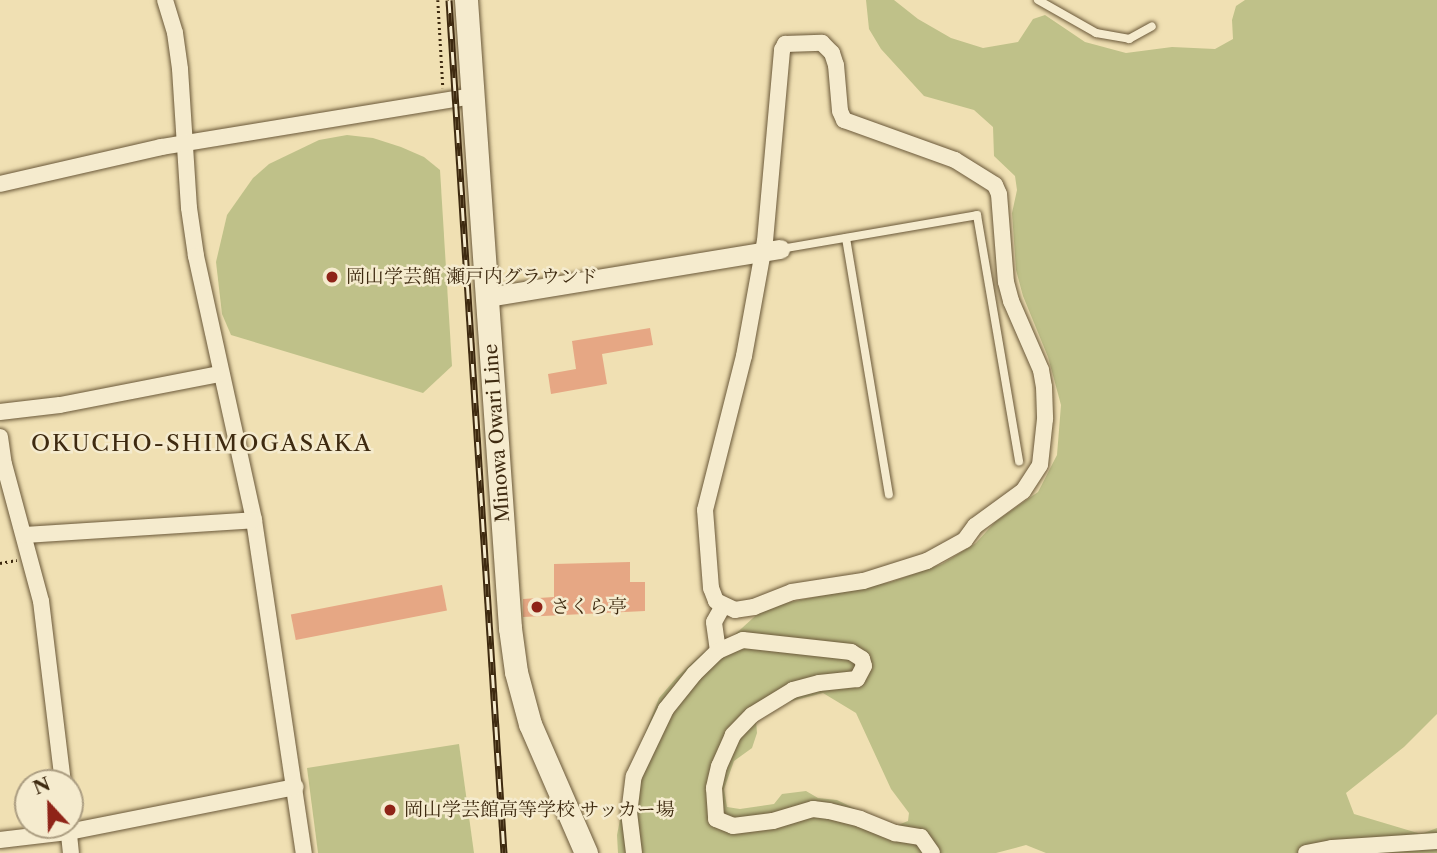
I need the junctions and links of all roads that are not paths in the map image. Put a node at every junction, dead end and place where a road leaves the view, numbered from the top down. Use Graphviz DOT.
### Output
graph roads {
  1 [pos="165,0"];
  2 [pos="466,0"];
  3 [pos="1038,0"];
  4 [pos="1152,26"];
  5 [pos="472,96"];
  6 [pos="185,144"];
  7 [pos="0,184"];
  8 [pos="846,238"];
  9 [pos="771,250"];
  10 [pos="487,297"];
  11 [pos="220,374"];
  12 [pos="0,412"];
  13 [pos="0,437"];
  14 [pos="1019,461"];
  15 [pos="889,494"];
  16 [pos="254,520"];
  17 [pos="25,534"];
  18 [pos="723,606"];
  19 [pos="718,651"];
  20 [pos="61,769"];
  21 [pos="296,788"];
  22 [pos="84,825"];
  23 [pos="1437,841"];
  24 [pos="304,853"];
  25 [pos="586,853"];
  26 [pos="634,853"];
  27 [pos="932,853"];
  28 [pos="1306,853"];
  1 -- 6 [label="street"];
  2 -- 5 [label="main road, Minowa Owari Line"];
  3 -- 4 [label="lane"];
  5 -- 6 [label="street"];
  5 -- 10 [label="main road, Minowa Owari Line"];
  6 -- 7 [label="street"];
  6 -- 11 [label="street"];
  8 -- 9 [label="lane"];
  8 -- 14 [label="lane"];
  8 -- 15 [label="lane"];
  9 -- 10 [label="street"];
  9 -- 18 [label="street"];
  9 -- 18 [label="street"];
  10 -- 25 [label="main road, Minowa Owari Line"];
  11 -- 12 [label="street"];
  11 -- 16 [label="street"];
  13 -- 17 [label="street"];
  16 -- 17 [label="street"];
  16 -- 21 [label="street"];
  17 -- 20 [label="street"];
  18 -- 19 [label="street"];
  19 -- 26 [label="street"];
  19 -- 27 [label="street"];
  21 -- 22 [label="street"];
  21 -- 24 [label="street"];
  23 -- 28 [label="street"];
}
